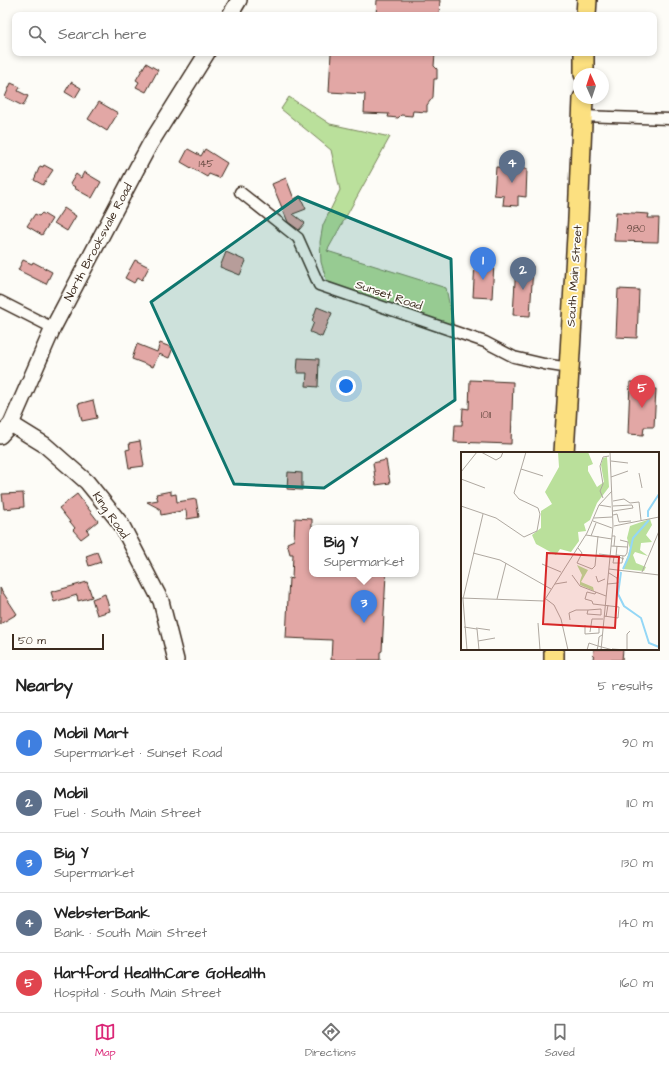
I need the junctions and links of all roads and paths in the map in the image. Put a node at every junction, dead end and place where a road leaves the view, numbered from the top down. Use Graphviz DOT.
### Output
graph roads {
  1 [pos="239,0"];
  2 [pos="587,0"];
  3 [pos="232,12"];
  4 [pos="586,12"];
  5 [pos="205,56"];
  6 [pos="584,56"];
  7 [pos="584,68"];
  8 [pos="582,107"];
  9 [pos="669,119"];
  10 [pos="240,192"];
  11 [pos="0,301"];
  12 [pos="53,328"];
  13 [pos="569,368"];
  14 [pos="11,424"];
  15 [pos="0,436"];
  16 [pos="564,452"];
  17 [pos="176,660"];
  1 -- 3 [label="main road"];
  2 -- 4 [label="highway"];
  5 -- 12 [label="main road, North Brooksvale Road"];
  6 -- 7 [label="highway"];
  8 -- 9 [label="street"];
  8 -- 13 [label="highway, South Main Street"];
  10 -- 13 [label="street, Sunset Road"];
  11 -- 12 [label="street"];
  12 -- 14 [label="main road, North Brooksvale Road"];
  13 -- 16 [label="highway, South Main Street"];
  14 -- 15 [label="main road, North Brooksvale Road"];
  14 -- 17 [label="main road, King Road"];
}
